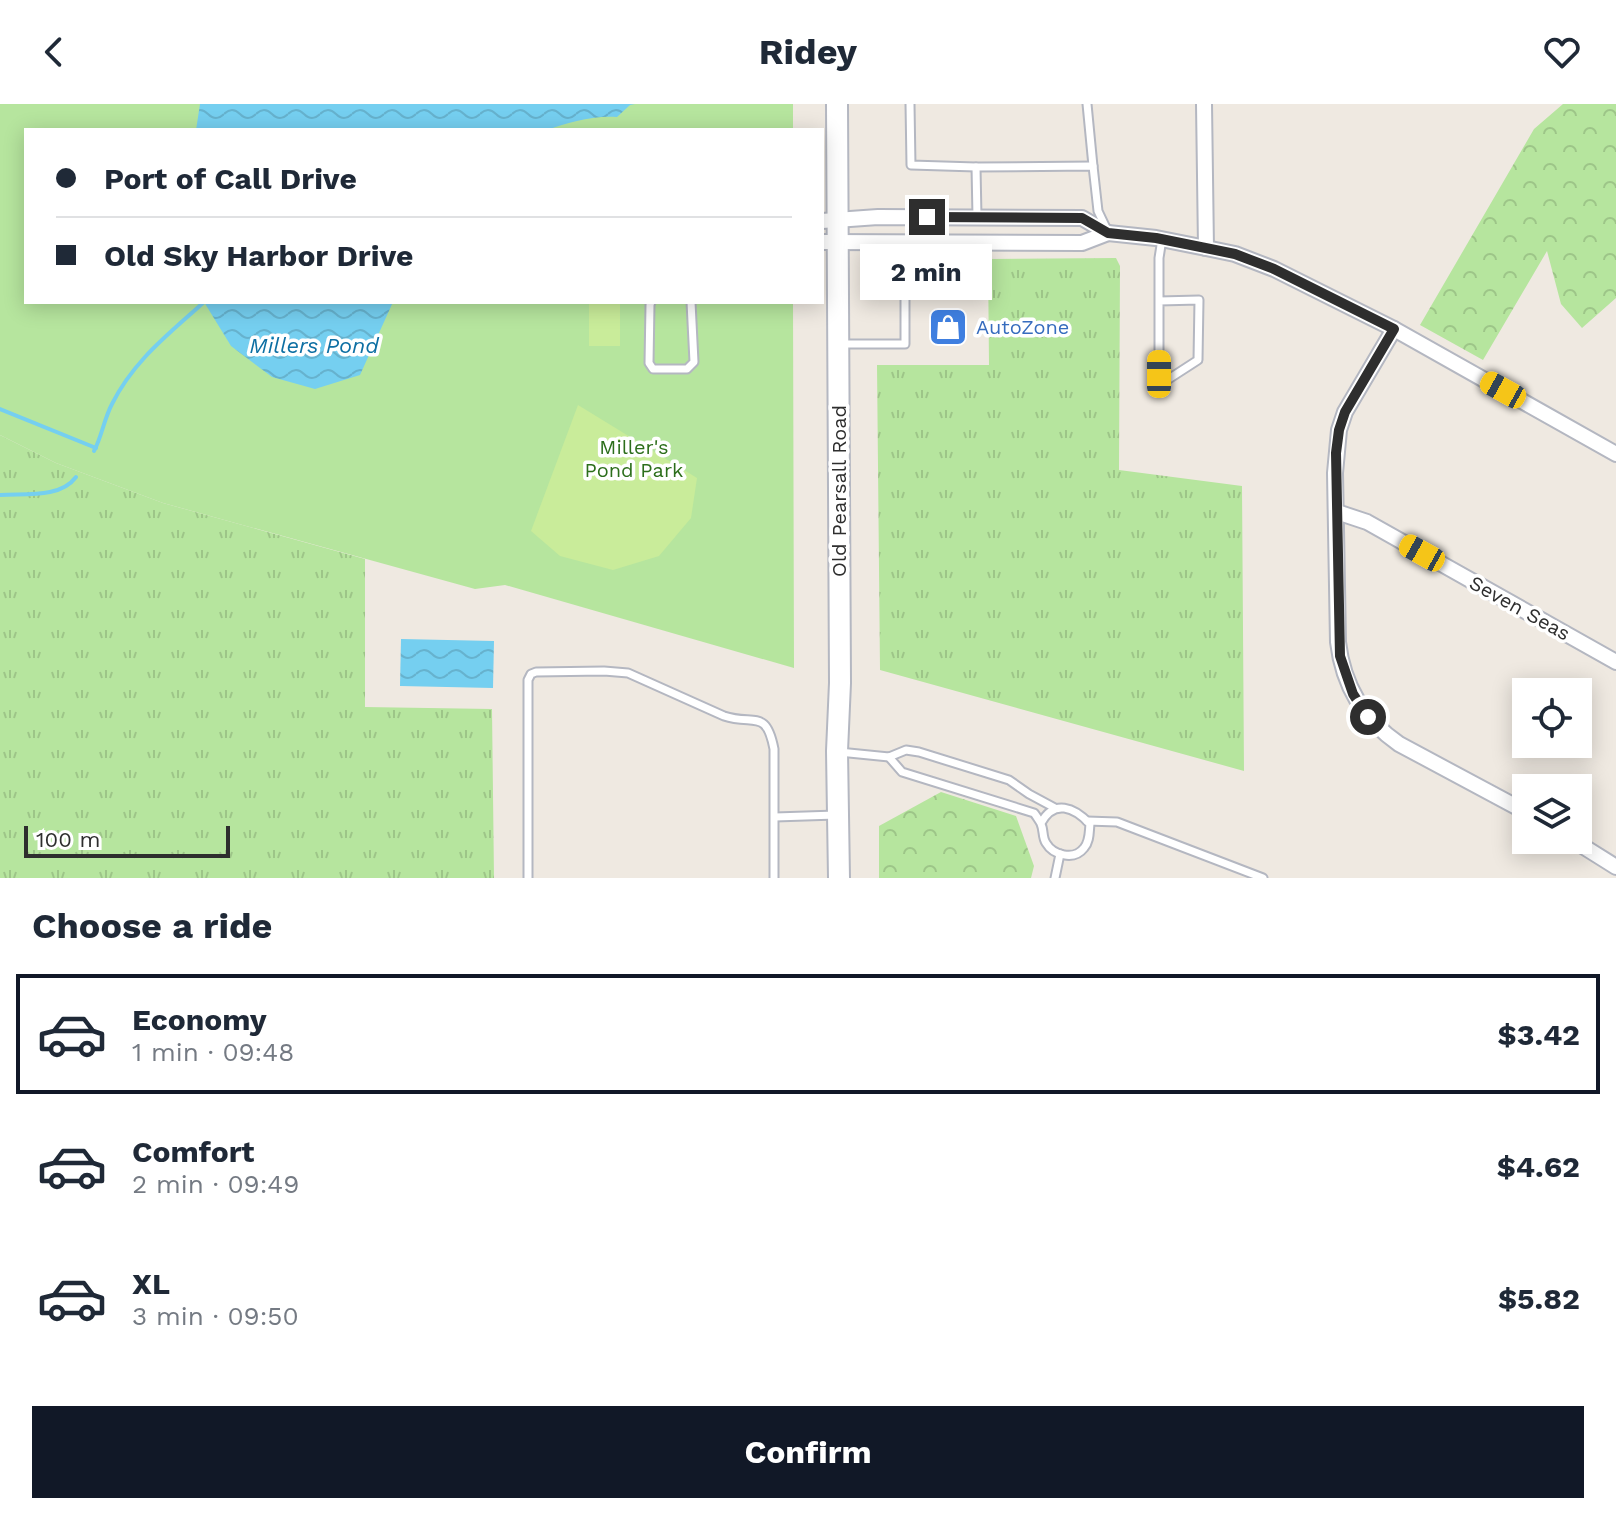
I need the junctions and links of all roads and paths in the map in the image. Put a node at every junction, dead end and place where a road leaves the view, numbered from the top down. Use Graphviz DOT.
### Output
graph roads {
  1 [pos="837,104"];
  2 [pos="910,104"];
  3 [pos="1087,104"];
  4 [pos="1204,104"];
  5 [pos="1093,166"];
  6 [pos="976,167"];
  7 [pos="977,218"];
  8 [pos="830,220"];
  9 [pos="1108,233"];
  10 [pos="1162,239"];
  11 [pos="830,242"];
  12 [pos="957,243"];
  13 [pos="1206,248"];
  14 [pos="1159,301"];
  15 [pos="650,304"];
  16 [pos="691,304"];
  17 [pos="1394,329"];
  18 [pos="839,344"];
  19 [pos="1614,449"];
  20 [pos="1337,512"];
  21 [pos="1616,662"];
  22 [pos="837,751"];
  23 [pos="889,757"];
  24 [pos="1512,805"];
  25 [pos="1055,808"];
  26 [pos="838,815"];
  27 [pos="775,817"];
  28 [pos="1087,821"];
  29 [pos="1041,823"];
  30 [pos="1592,852"];
  31 [pos="1060,854"];
  32 [pos="1616,867"];
  33 [pos="528,878"];
  34 [pos="774,878"];
  35 [pos="839,878"];
  36 [pos="1055,878"];
  37 [pos="1263,878"];
  1 -- 8 [label="main road, Old Pearsall Road"];
  2 -- 6 [label="lane"];
  3 -- 5 [label="lane"];
  4 -- 13 [label="street"];
  5 -- 6 [label="lane"];
  5 -- 9 [label="lane"];
  6 -- 7 [label="lane"];
  7 -- 8 [label="street"];
  7 -- 9 [label="street"];
  8 -- 11 [label="main road, Old Pearsall Road"];
  9 -- 10 [label="street"];
  9 -- 12 [label="street"];
  10 -- 13 [label="street"];
  10 -- 14 [label="lane"];
  11 -- 12 [label="street"];
  11 -- 18 [label="main road, Old Pearsall Road"];
  12 -- 18 [label="lane"];
  13 -- 17 [label="street"];
  14 -- 14 [label="lane"];
  15 -- 16 [label="lane"];
  17 -- 19 [label="street"];
  17 -- 20 [label="street"];
  18 -- 22 [label="main road, Old Pearsall Road"];
  20 -- 21 [label="street, Seven Seas"];
  20 -- 24 [label="street"];
  22 -- 23 [label="lane"];
  22 -- 26 [label="main road, Old Pearsall Road"];
  23 -- 25 [label="lane"];
  23 -- 29 [label="lane"];
  25 -- 28 [label="lane"];
  25 -- 29 [label="lane"];
  26 -- 27 [label="lane"];
  26 -- 35 [label="main road, Old Pearsall Road"];
  27 -- 33 [label="lane"];
  27 -- 34 [label="lane"];
  28 -- 31 [label="lane"];
  28 -- 37 [label="lane"];
  29 -- 31 [label="lane"];
  30 -- 32 [label="street"];
  31 -- 36 [label="lane"];
}
